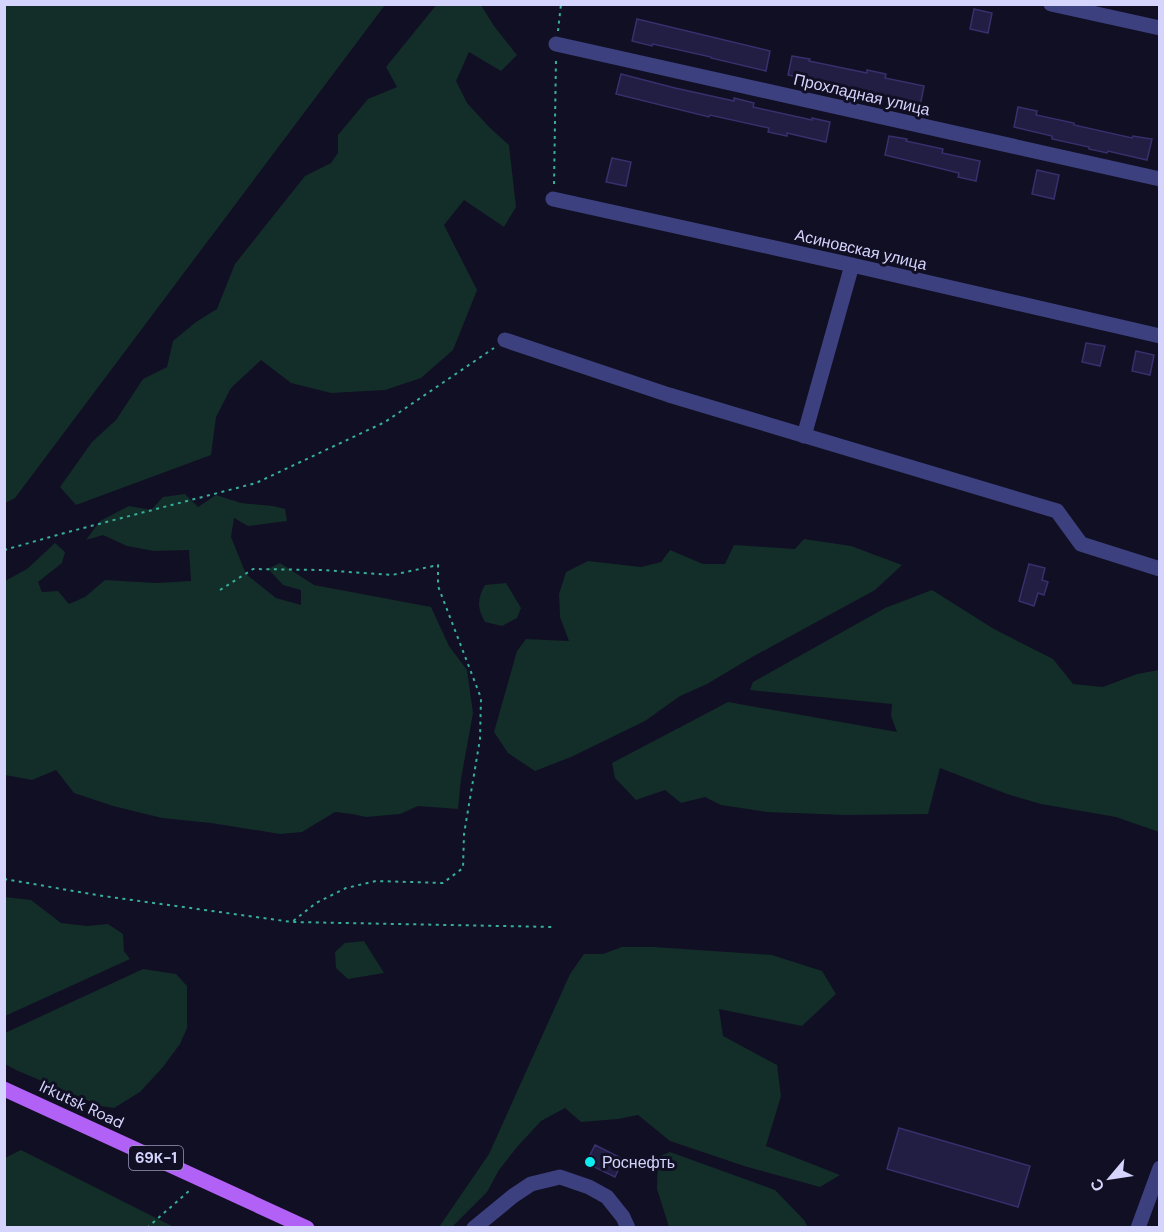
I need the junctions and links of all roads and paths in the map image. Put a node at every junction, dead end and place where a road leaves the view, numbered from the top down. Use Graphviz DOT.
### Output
graph roads {
  1 [pos="561,4"];
  2 [pos="1051,4"];
  3 [pos="1160,28"];
  4 [pos="556,44"];
  5 [pos="1160,179"];
  6 [pos="553,199"];
  7 [pos="852,265"];
  8 [pos="1160,336"];
  9 [pos="505,340"];
  10 [pos="804,436"];
  11 [pos="4,550"];
  12 [pos="1160,569"];
  13 [pos="220,590"];
  14 [pos="4,879"];
  15 [pos="292,922"];
  16 [pos="554,927"];
  17 [pos="4,1089"];
  18 [pos="1160,1168"];
  19 [pos="203,1180"];
  20 [pos="147,1227"];
  21 [pos="307,1227"];
  22 [pos="474,1227"];
  23 [pos="628,1227"];
  24 [pos="1138,1227"];
  1 -- 4 [label="path"];
  2 -- 3 [label="street"];
  4 -- 5 [label="street, Прохладная улица"];
  4 -- 6 [label="path"];
  6 -- 7 [label="street, Асиновская улица"];
  7 -- 8 [label="street, Асиновская улица"];
  7 -- 10 [label="street"];
  9 -- 10 [label="street"];
  9 -- 11 [label="path"];
  10 -- 12 [label="street"];
  13 -- 15 [label="path"];
  14 -- 15 [label="path"];
  15 -- 16 [label="path"];
  17 -- 19 [label="main road, Irkutsk Road / 69К-1"];
  18 -- 24 [label="street"];
  19 -- 20 [label="path"];
  19 -- 21 [label="main road, Irkutsk Road / 69К-1"];
  22 -- 23 [label="street"];
}
